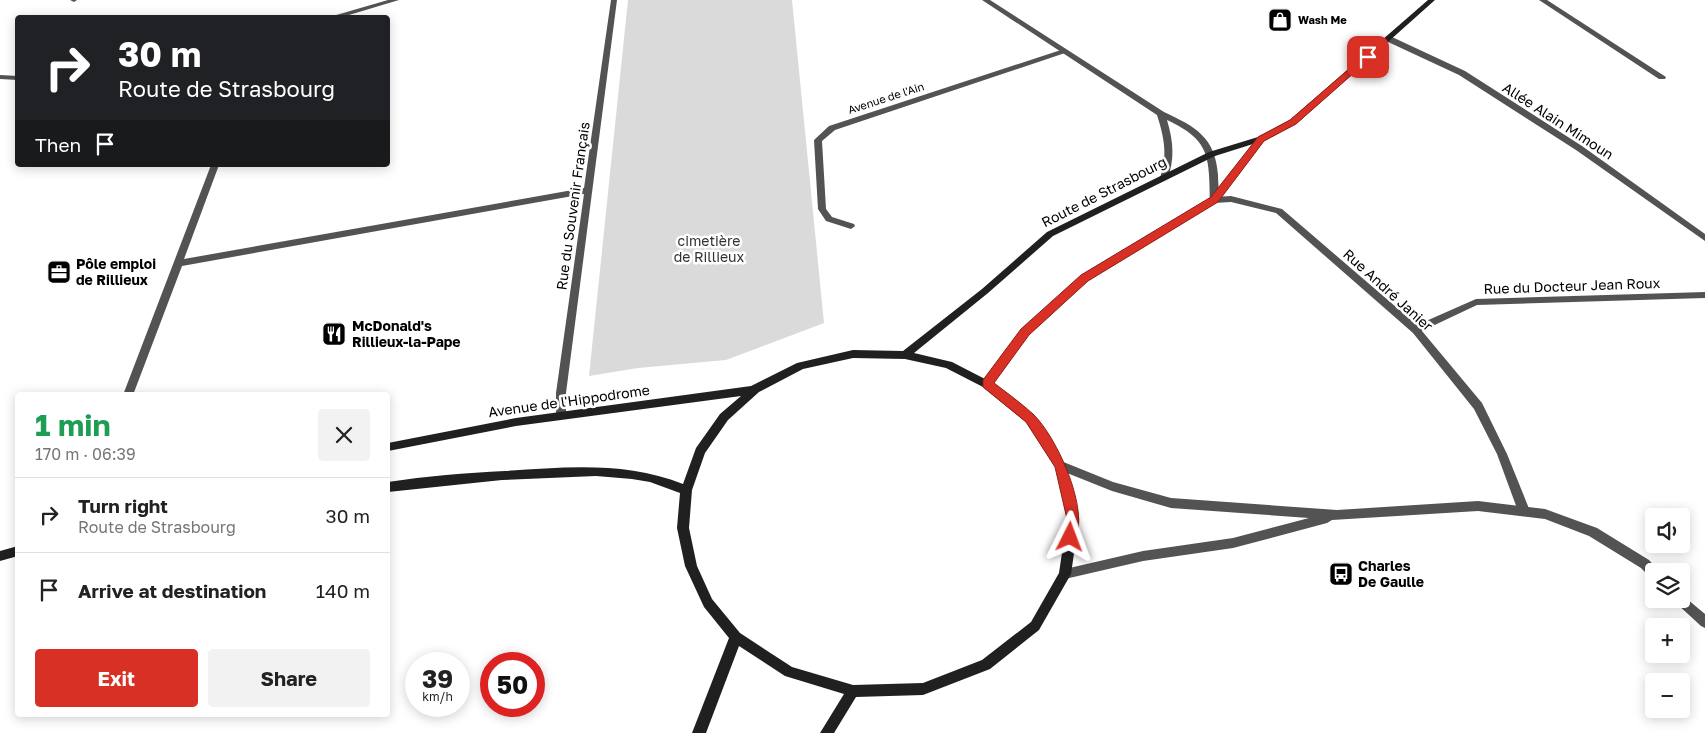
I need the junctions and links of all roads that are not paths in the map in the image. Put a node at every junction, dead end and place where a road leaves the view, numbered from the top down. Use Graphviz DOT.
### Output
graph roads {
  1 [pos="396,0"];
  2 [pos="614,0"];
  3 [pos="985,0"];
  4 [pos="1432,0"];
  5 [pos="1542,0"];
  6 [pos="339,15"];
  7 [pos="1389,39"];
  8 [pos="1064,52"];
  9 [pos="0,77"];
  10 [pos="1662,77"];
  11 [pos="15,78"];
  12 [pos="1161,114"];
  13 [pos="1261,139"];
  14 [pos="1212,154"];
  15 [pos="214,167"];
  16 [pos="1164,178"];
  17 [pos="589,190"];
  18 [pos="1214,200"];
  19 [pos="851,226"];
  20 [pos="1705,238"];
  21 [pos="178,263"];
  22 [pos="1705,295"];
  23 [pos="1416,330"];
  24 [pos="905,355"];
  25 [pos="987,384"];
  26 [pos="755,389"];
  27 [pos="129,392"];
  28 [pos="561,416"];
  29 [pos="390,447"];
  30 [pos="1061,466"];
  31 [pos="390,487"];
  32 [pos="686,490"];
  33 [pos="1524,511"];
  34 [pos="1337,515"];
  35 [pos="15,551"];
  36 [pos="0,556"];
  37 [pos="1645,564"];
  38 [pos="1065,574"];
  39 [pos="1690,608"];
  40 [pos="1705,622"];
  41 [pos="736,637"];
  42 [pos="853,691"];
  43 [pos="700,733"];
  44 [pos="827,733"];
  1 -- 6 [label="street"];
  2 -- 17 [label="street, Rue du Souvenir Français"];
  3 -- 8 [label="street"];
  4 -- 7 [label="main road, Route de Strasbourg"];
  5 -- 10 [label="street"];
  7 -- 13 [label="main road, Route de Strasbourg"];
  7 -- 20 [label="street, Allée Alain Mimoun"];
  8 -- 12 [label="street"];
  8 -- 19 [label="street, Avenue de l'Ain"];
  9 -- 11 [label="street"];
  12 -- 14 [label="street"];
  12 -- 16 [label="street"];
  13 -- 14 [label="main road, Route de Strasbourg"];
  13 -- 18 [label="main road, Route de Strasbourg"];
  14 -- 16 [label="main road, Route de Strasbourg"];
  14 -- 18 [label="street"];
  15 -- 21 [label="street"];
  16 -- 24 [label="main road, Route de Strasbourg"];
  17 -- 21 [label="street"];
  17 -- 28 [label="street, Rue du Souvenir Français"];
  18 -- 23 [label="street, Rue André Janier"];
  18 -- 25 [label="main road, Route de Strasbourg"];
  21 -- 27 [label="street"];
  22 -- 23 [label="street, Rue du Docteur Jean Roux"];
  23 -- 33 [label="street, Rue André Janier"];
  24 -- 25 [label="main road"];
  24 -- 26 [label="main road"];
  25 -- 30 [label="main road"];
  26 -- 28 [label="main road, Avenue de l'Hippodrome"];
  26 -- 32 [label="main road"];
  28 -- 29 [label="main road, Avenue de l'Hippodrome"];
  30 -- 34 [label="street"];
  30 -- 38 [label="main road"];
  31 -- 32 [label="main road"];
  32 -- 41 [label="main road"];
  33 -- 34 [label="street"];
  33 -- 37 [label="street"];
  34 -- 38 [label="street"];
  35 -- 36 [label="main road"];
  38 -- 42 [label="main road"];
  39 -- 40 [label="street"];
  41 -- 42 [label="main road"];
  41 -- 43 [label="main road"];
  42 -- 44 [label="main road"];
}
